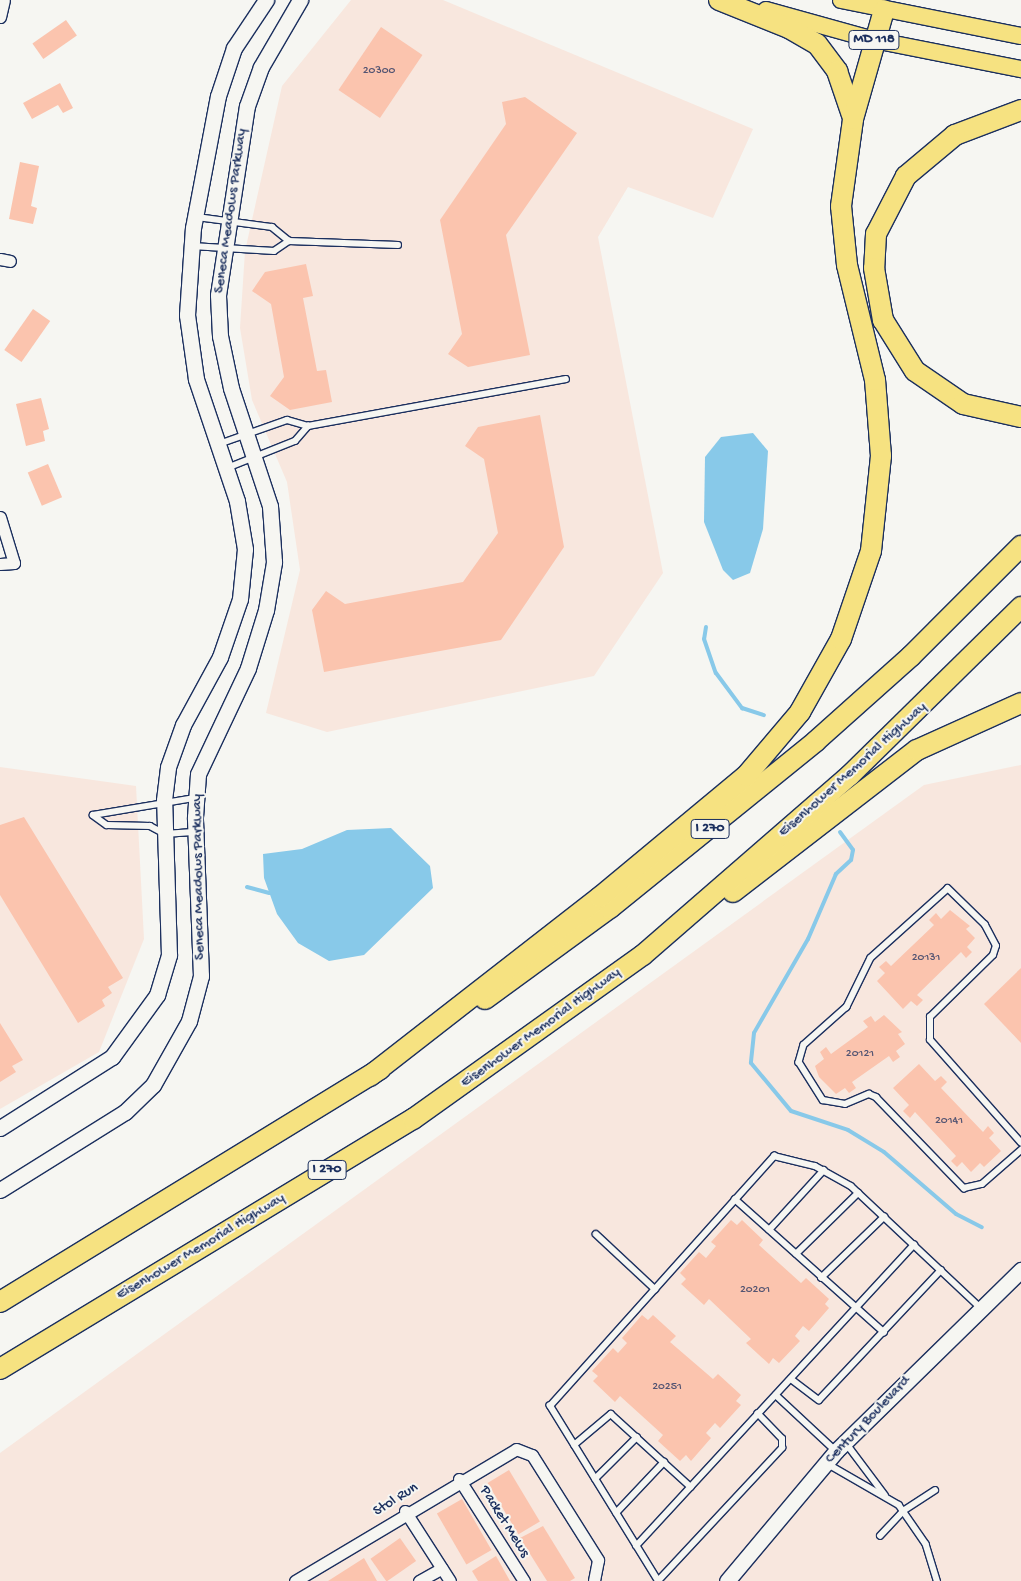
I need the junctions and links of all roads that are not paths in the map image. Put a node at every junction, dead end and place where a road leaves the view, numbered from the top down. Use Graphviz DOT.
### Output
graph roads {
  1 [pos="4,0"];
  2 [pos="266,0"];
  3 [pos="300,0"];
  4 [pos="719,0"];
  5 [pos="730,0"];
  6 [pos="841,0"];
  7 [pos="884,10"];
  8 [pos="0,17"];
  9 [pos="1021,36"];
  10 [pos="874,40"];
  11 [pos="1021,69"];
  12 [pos="1021,110"];
  13 [pos="853,119"];
  14 [pos="195,217"];
  15 [pos="227,220"];
  16 [pos="289,241"];
  17 [pos="398,245"];
  18 [pos="192,246"];
  19 [pos="224,248"];
  20 [pos="566,379"];
  21 [pos="1021,417"];
  22 [pos="308,426"];
  23 [pos="248,434"];
  24 [pos="219,444"];
  25 [pos="257,457"];
  26 [pos="227,468"];
  27 [pos="0,516"];
  28 [pos="1021,546"];
  29 [pos="0,564"];
  30 [pos="1021,606"];
  31 [pos="1021,703"];
  32 [pos="197,798"];
  33 [pos="164,800"];
  34 [pos="196,832"];
  35 [pos="165,834"];
  36 [pos="643,954"];
  37 [pos="370,1076"];
  38 [pos="0,1128"];
  39 [pos="1021,1143"];
  40 [pos="1021,1150"];
  41 [pos="824,1170"];
  42 [pos="0,1190"];
  43 [pos="858,1193"];
  44 [pos="735,1199"];
  45 [pos="884,1217"];
  46 [pos="769,1230"];
  47 [pos="596,1234"];
  48 [pos="914,1245"];
  49 [pos="796,1254"];
  50 [pos="941,1270"];
  51 [pos="1021,1270"];
  52 [pos="821,1278"];
  53 [pos="655,1289"];
  54 [pos="0,1302"];
  55 [pos="982,1308"];
  56 [pos="855,1309"];
  57 [pos="884,1332"];
  58 [pos="0,1369"];
  59 [pos="790,1379"];
  60 [pos="776,1395"];
  61 [pos="758,1414"];
  62 [pos="637,1437"];
  63 [pos="574,1445"];
  64 [pos="840,1447"];
  65 [pos="664,1462"];
  66 [pos="825,1462"];
  67 [pos="459,1479"];
  68 [pos="595,1479"];
  69 [pos="691,1486"];
  70 [pos="934,1490"];
  71 [pos="884,1495"];
  72 [pos="903,1510"];
  73 [pos="405,1511"];
  74 [pos="616,1513"];
  75 [pos="880,1536"];
  76 [pos="636,1546"];
  77 [pos="442,1568"];
  78 [pos="295,1581"];
  79 [pos="419,1581"];
  80 [pos="450,1581"];
  81 [pos="524,1581"];
  82 [pos="594,1581"];
  83 [pos="658,1581"];
  84 [pos="727,1581"];
  85 [pos="937,1581"];
  1 -- 8 [label="street"];
  2 -- 14 [label="street, Seneca Meadows Parkway"];
  3 -- 15 [label="street, Seneca Meadows Parkway"];
  4 -- 13 [label="highway"];
  5 -- 10 [label="main road, MD 118"];
  6 -- 7 [label="main road, MD 118"];
  7 -- 9 [label="main road, MD 118"];
  7 -- 10 [label="highway"];
  10 -- 11 [label="main road, MD 118"];
  10 -- 13 [label="highway"];
  12 -- 21 [label="highway"];
  13 -- 37 [label="highway"];
  14 -- 15 [label="lane"];
  14 -- 18 [label="street, Seneca Meadows Parkway"];
  15 -- 16 [label="lane"];
  15 -- 19 [label="street, Seneca Meadows Parkway"];
  16 -- 17 [label="lane"];
  16 -- 19 [label="lane"];
  18 -- 19 [label="lane"];
  18 -- 24 [label="street, Seneca Meadows Parkway"];
  19 -- 23 [label="street, Seneca Meadows Parkway"];
  20 -- 22 [label="lane"];
  22 -- 23 [label="lane"];
  22 -- 25 [label="lane"];
  23 -- 24 [label="lane"];
  23 -- 25 [label="street, Seneca Meadows Parkway"];
  24 -- 26 [label="street, Seneca Meadows Parkway"];
  25 -- 26 [label="lane"];
  25 -- 32 [label="street, Seneca Meadows Parkway"];
  26 -- 33 [label="street, Seneca Meadows Parkway"];
  27 -- 29 [label="street"];
  28 -- 37 [label="highway, I 270"];
  30 -- 36 [label="highway, Eisenhower Memorial Highway / I 270"];
  31 -- 36 [label="highway"];
  32 -- 33 [label="lane"];
  32 -- 34 [label="street, Seneca Meadows Parkway"];
  33 -- 35 [label="street, Seneca Meadows Parkway"];
  33 -- 35 [label="lane"];
  34 -- 35 [label="lane"];
  34 -- 42 [label="street, Seneca Meadows Parkway"];
  35 -- 38 [label="street, Seneca Meadows Parkway"];
  36 -- 58 [label="highway, Eisenhower Memorial Highway / I 270"];
  37 -- 54 [label="highway, I 270"];
  39 -- 40 [label="lane"];
  41 -- 43 [label="lane"];
  41 -- 44 [label="lane"];
  41 -- 46 [label="lane"];
  43 -- 45 [label="lane"];
  43 -- 49 [label="lane"];
  44 -- 46 [label="lane"];
  44 -- 53 [label="lane"];
  45 -- 48 [label="lane"];
  45 -- 52 [label="lane"];
  46 -- 49 [label="lane"];
  47 -- 53 [label="lane"];
  48 -- 50 [label="lane"];
  48 -- 56 [label="lane"];
  49 -- 52 [label="lane"];
  50 -- 55 [label="lane"];
  50 -- 57 [label="lane"];
  51 -- 55 [label="street, Century Boulevard"];
  52 -- 56 [label="lane"];
  53 -- 63 [label="lane"];
  55 -- 64 [label="street, Century Boulevard"];
  56 -- 57 [label="lane"];
  56 -- 59 [label="lane"];
  57 -- 59 [label="lane"];
  59 -- 60 [label="lane"];
  60 -- 61 [label="lane"];
  60 -- 64 [label="lane"];
  61 -- 69 [label="lane"];
  61 -- 83 [label="lane"];
  62 -- 63 [label="lane"];
  62 -- 65 [label="lane"];
  62 -- 68 [label="lane"];
  63 -- 68 [label="lane"];
  64 -- 66 [label="street, Century Boulevard"];
  64 -- 71 [label="lane"];
  65 -- 69 [label="lane"];
  65 -- 74 [label="lane"];
  66 -- 71 [label="lane"];
  66 -- 84 [label="street, Century Boulevard"];
  67 -- 73 [label="street, Stol Run"];
  67 -- 81 [label="street, Packet Mews"];
  67 -- 82 [label="street, Stol Run"];
  68 -- 74 [label="lane"];
  69 -- 76 [label="lane"];
  70 -- 72 [label="lane"];
  71 -- 72 [label="lane"];
  72 -- 75 [label="lane"];
  72 -- 85 [label="lane"];
  73 -- 77 [label="street"];
  73 -- 78 [label="street, Stol Run"];
  74 -- 76 [label="lane"];
  76 -- 83 [label="lane"];
  77 -- 79 [label="street"];
  77 -- 80 [label="street"];
}
